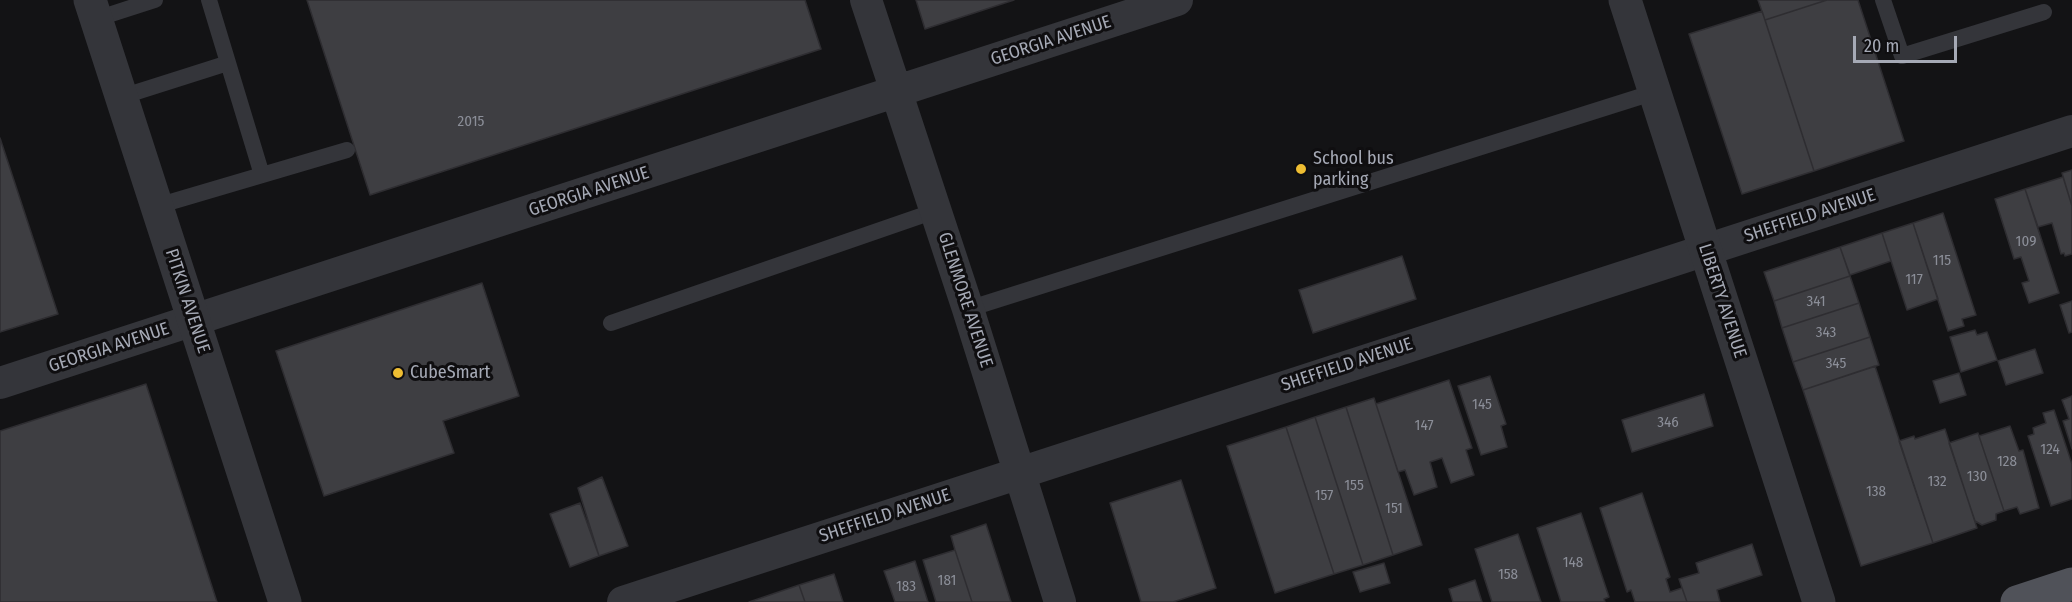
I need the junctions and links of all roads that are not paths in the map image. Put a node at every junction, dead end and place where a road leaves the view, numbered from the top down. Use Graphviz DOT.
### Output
graph roads {
  1 [pos="155,0"];
  2 [pos="209,0"];
  3 [pos="866,0"];
  4 [pos="1177,0"];
  5 [pos="1625,0"];
  6 [pos="1883,0"];
  7 [pos="93,10"];
  8 [pos="2044,12"];
  9 [pos="228,63"];
  10 [pos="896,92"];
  11 [pos="1655,92"];
  12 [pos="122,97"];
  13 [pos="2072,131"];
  14 [pos="347,150"];
  15 [pos="262,175"];
  16 [pos="157,206"];
  17 [pos="935,211"];
  18 [pos="1706,249"];
  19 [pos="968,309"];
  20 [pos="194,320"];
  21 [pos="611,323"];
  22 [pos="0,383"];
  23 [pos="1020,472"];
  24 [pos="2072,584"];
  25 [pos="285,602"];
  26 [pos="623,602"];
  27 [pos="1060,602"];
  28 [pos="1819,602"];
  29 [pos="2017,602"];
  1 -- 7 [label="lane"];
  2 -- 9 [label="lane"];
  3 -- 10 [label="street, GLENMORE AVENUE"];
  4 -- 10 [label="street, GEORGIA AVENUE"];
  5 -- 11 [label="street, LIBERTY AVENUE"];
  6 -- 8 [label="lane"];
  7 -- 12 [label="street, PITKIN AVENUE"];
  9 -- 12 [label="lane"];
  9 -- 15 [label="lane"];
  10 -- 17 [label="street, GLENMORE AVENUE"];
  10 -- 20 [label="street, GEORGIA AVENUE"];
  11 -- 18 [label="street, LIBERTY AVENUE"];
  11 -- 19 [label="lane"];
  12 -- 16 [label="street, PITKIN AVENUE"];
  13 -- 18 [label="street, SHEFFIELD AVENUE"];
  14 -- 15 [label="lane"];
  15 -- 16 [label="lane"];
  16 -- 20 [label="street, PITKIN AVENUE"];
  17 -- 19 [label="street, GLENMORE AVENUE"];
  17 -- 21 [label="lane"];
  18 -- 23 [label="street, SHEFFIELD AVENUE"];
  18 -- 28 [label="street, LIBERTY AVENUE"];
  19 -- 23 [label="street, GLENMORE AVENUE"];
  20 -- 22 [label="street, GEORGIA AVENUE"];
  20 -- 25 [label="street, PITKIN AVENUE"];
  23 -- 26 [label="street, SHEFFIELD AVENUE"];
  23 -- 27 [label="street, GLENMORE AVENUE"];
  24 -- 29 [label="main road"];
}
